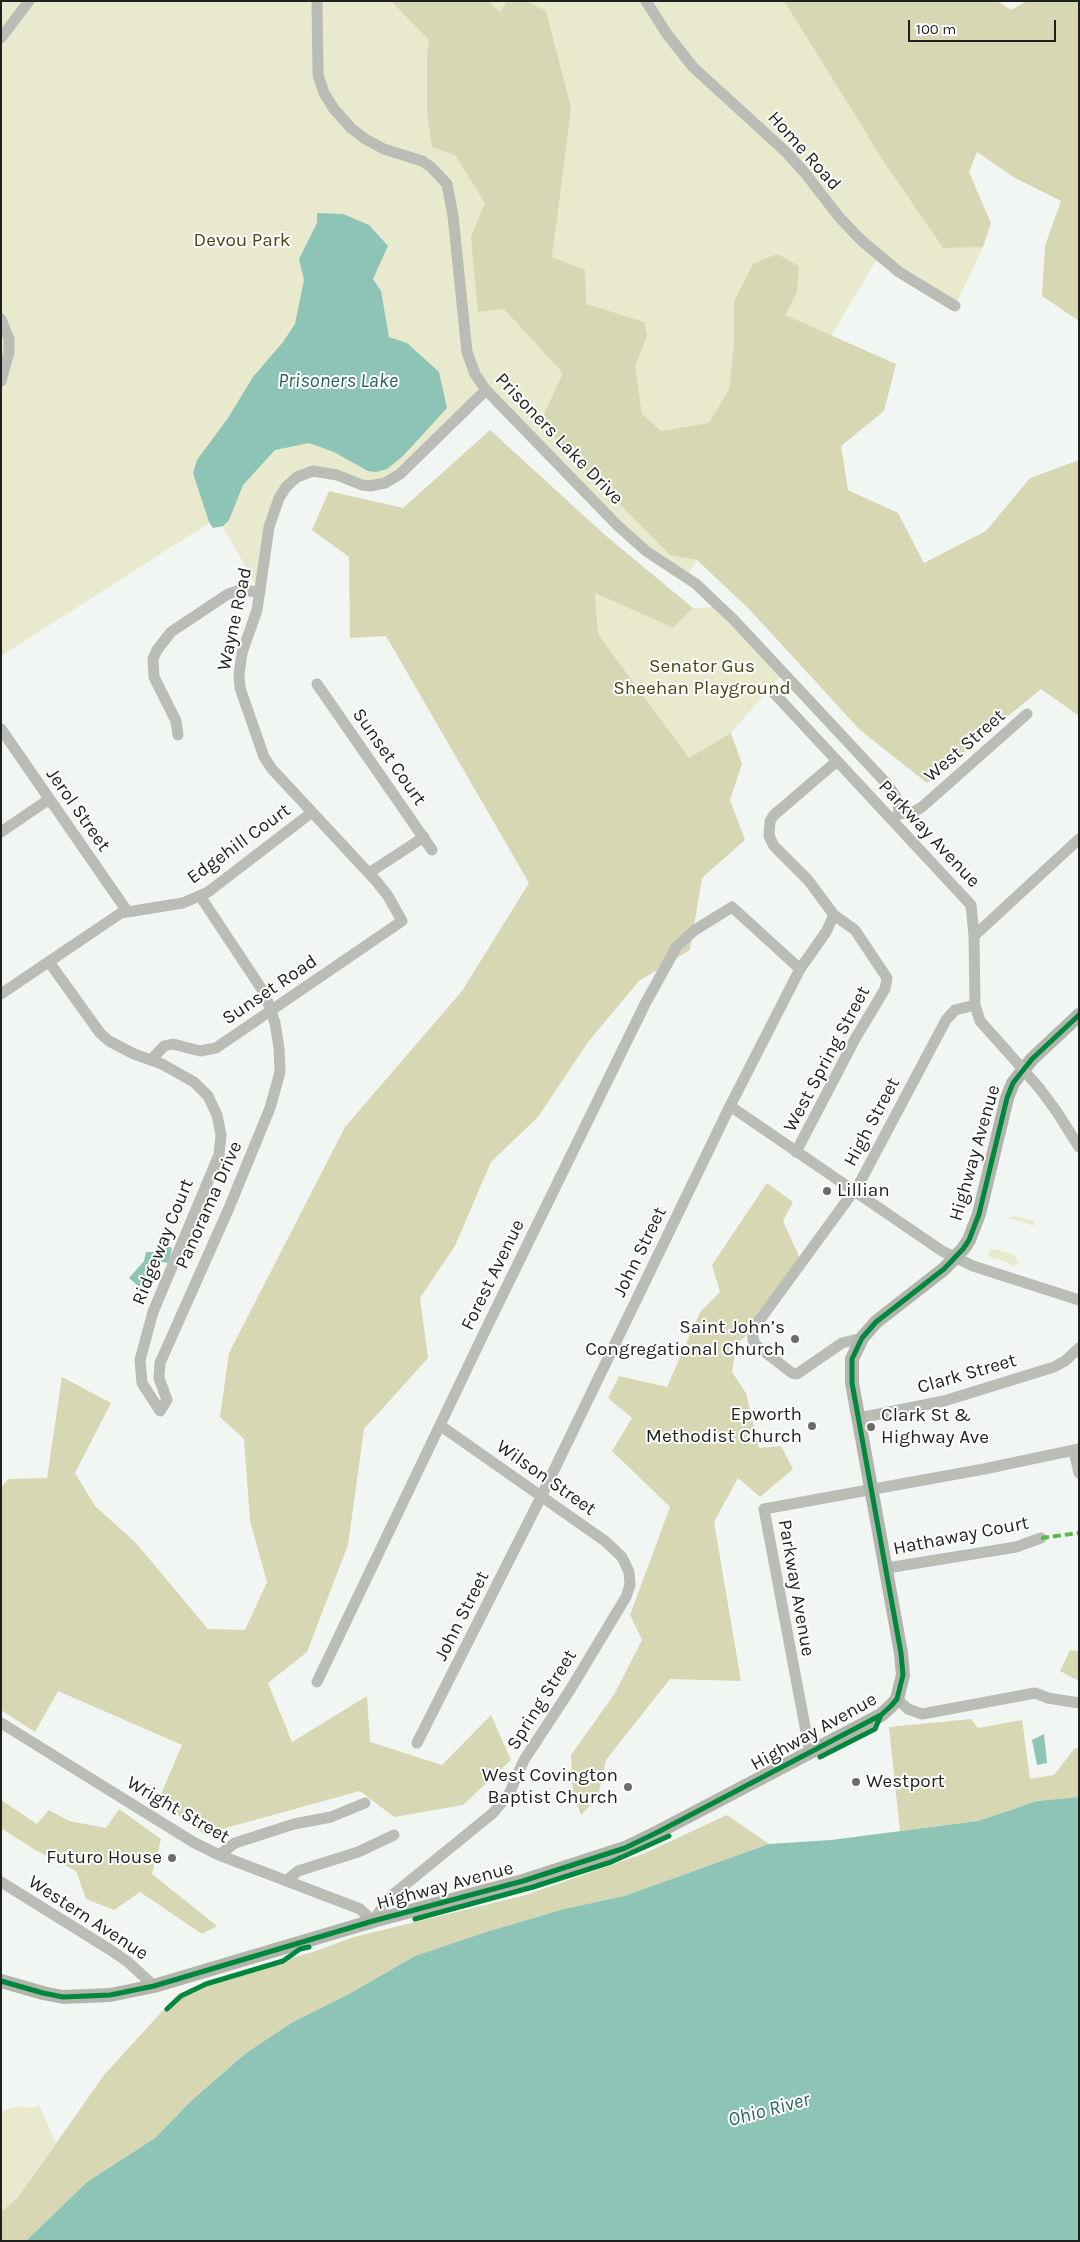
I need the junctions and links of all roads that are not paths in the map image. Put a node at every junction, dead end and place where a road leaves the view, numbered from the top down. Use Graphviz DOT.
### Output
graph roads {
  1 [pos="29,1"];
  2 [pos="317,1"];
  3 [pos="646,1"];
  4 [pos="1,38"];
  5 [pos="955,306"];
  6 [pos="1,319"];
  7 [pos="1,381"];
  8 [pos="486,390"];
  9 [pos="260,592"];
  10 [pos="318,684"];
  11 [pos="774,693"];
  12 [pos="1027,714"];
  13 [pos="1,729"];
  14 [pos="178,735"];
  15 [pos="837,761"];
  16 [pos="48,800"];
  17 [pos="311,813"];
  18 [pos="896,818"];
  19 [pos="1,832"];
  20 [pos="424,837"];
  21 [pos="1079,839"];
  22 [pos="432,850"];
  23 [pos="369,873"];
  24 [pos="200,896"];
  25 [pos="127,911"];
  26 [pos="834,915"];
  27 [pos="402,921"];
  28 [pos="974,936"];
  29 [pos="49,962"];
  30 [pos="800,969"];
  31 [pos="1,994"];
  32 [pos="975,1006"];
  33 [pos="272,1010"];
  34 [pos="1079,1015"];
  35 [pos="152,1059"];
  36 [pos="730,1106"];
  37 [pos="1079,1147"];
  38 [pos="796,1152"];
  39 [pos="853,1192"];
  40 [pos="955,1258"];
  41 [pos="1079,1300"];
  42 [pos="862,1338"];
  43 [pos="1079,1348"];
  44 [pos="142,1382"];
  45 [pos="859,1418"];
  46 [pos="441,1426"];
  47 [pos="1076,1450"];
  48 [pos="1079,1473"];
  49 [pos="872,1488"];
  50 [pos="541,1497"];
  51 [pos="1041,1538"];
  52 [pos="626,1565"];
  53 [pos="887,1568"];
  54 [pos="317,1682"];
  55 [pos="897,1699"];
  56 [pos="1079,1703"];
  57 [pos="1,1723"];
  58 [pos="417,1743"];
  59 [pos="810,1753"];
  60 [pos="365,1803"];
  61 [pos="394,1835"];
  62 [pos="219,1855"];
  63 [pos="286,1881"];
  64 [pos="1,1882"];
  65 [pos="373,1921"];
  66 [pos="2,1982"];
  67 [pos="154,1986"];
  1 -- 4 [label="street"];
  2 -- 8 [label="street, Prisoners Lake Drive"];
  3 -- 5 [label="street, Home Road"];
  6 -- 7 [label="street"];
  8 -- 9 [label="street, Wayne Road"];
  8 -- 18 [label="street, Prisoners Lake Drive"];
  9 -- 14 [label="street"];
  9 -- 17 [label="street, Wayne Road"];
  10 -- 20 [label="street, Sunset Court"];
  11 -- 15 [label="street, Parkway Avenue"];
  12 -- 18 [label="street, West Street"];
  13 -- 16 [label="street, Jerol Street"];
  15 -- 18 [label="street, Parkway Avenue"];
  15 -- 26 [label="street, West Spring Street"];
  16 -- 19 [label="street"];
  16 -- 25 [label="street, Jerol Street"];
  17 -- 23 [label="street, Wayne Road"];
  17 -- 24 [label="street, Edgehill Court"];
  18 -- 28 [label="street, Parkway Avenue"];
  20 -- 22 [label="street, Sunset Court"];
  20 -- 23 [label="street"];
  21 -- 28 [label="street"];
  23 -- 27 [label="street, Wayne Road"];
  24 -- 25 [label="street, Edgehill Court"];
  24 -- 33 [label="street, Panorama Drive"];
  25 -- 29 [label="street, Edgehill Court"];
  26 -- 30 [label="street, John Street"];
  26 -- 38 [label="street, West Spring Street"];
  27 -- 33 [label="street, Sunset Road"];
  28 -- 32 [label="street, Parkway Avenue"];
  29 -- 31 [label="street, Edgehill Court"];
  29 -- 35 [label="street"];
  30 -- 36 [label="street, John Street"];
  30 -- 46 [label="street, Forest Avenue"];
  32 -- 37 [label="street, Parkway Avenue, bridge"];
  32 -- 39 [label="street, High Street"];
  33 -- 35 [label="street, Sunset Road"];
  33 -- 44 [label="street, Panorama Drive"];
  34 -- 40 [label="main road, Highway Avenue"];
  35 -- 44 [label="street, Ridgeway Court"];
  36 -- 38 [label="street"];
  36 -- 50 [label="street, John Street"];
  38 -- 39 [label="street"];
  39 -- 40 [label="street"];
  39 -- 42 [label="street, High Street"];
  40 -- 41 [label="street"];
  40 -- 42 [label="main road, Highway Avenue"];
  42 -- 45 [label="main road, Highway Avenue"];
  43 -- 45 [label="street, Clark Street"];
  45 -- 49 [label="main road, Highway Avenue"];
  46 -- 50 [label="street, Wilson Street"];
  46 -- 54 [label="street, Forest Avenue"];
  47 -- 48 [label="street"];
  47 -- 49 [label="street, Parkway Avenue"];
  49 -- 53 [label="main road, Highway Avenue"];
  49 -- 59 [label="street, Parkway Avenue"];
  50 -- 52 [label="street, Wilson Street"];
  50 -- 58 [label="street, John Street"];
  51 -- 53 [label="street, Hathaway Court"];
  52 -- 65 [label="street, Spring Street"];
  53 -- 55 [label="main road, Highway Avenue"];
  55 -- 56 [label="street"];
  55 -- 59 [label="main road, Highway Avenue"];
  57 -- 62 [label="street, Wright Street"];
  59 -- 65 [label="main road, Highway Avenue"];
  60 -- 62 [label="street"];
  61 -- 63 [label="street"];
  62 -- 63 [label="street, Wright Street"];
  63 -- 65 [label="street, Wright Street"];
  64 -- 67 [label="street, Western Avenue"];
  65 -- 67 [label="main road, Highway Avenue"];
  66 -- 67 [label="main road, Highway Avenue"];
}
